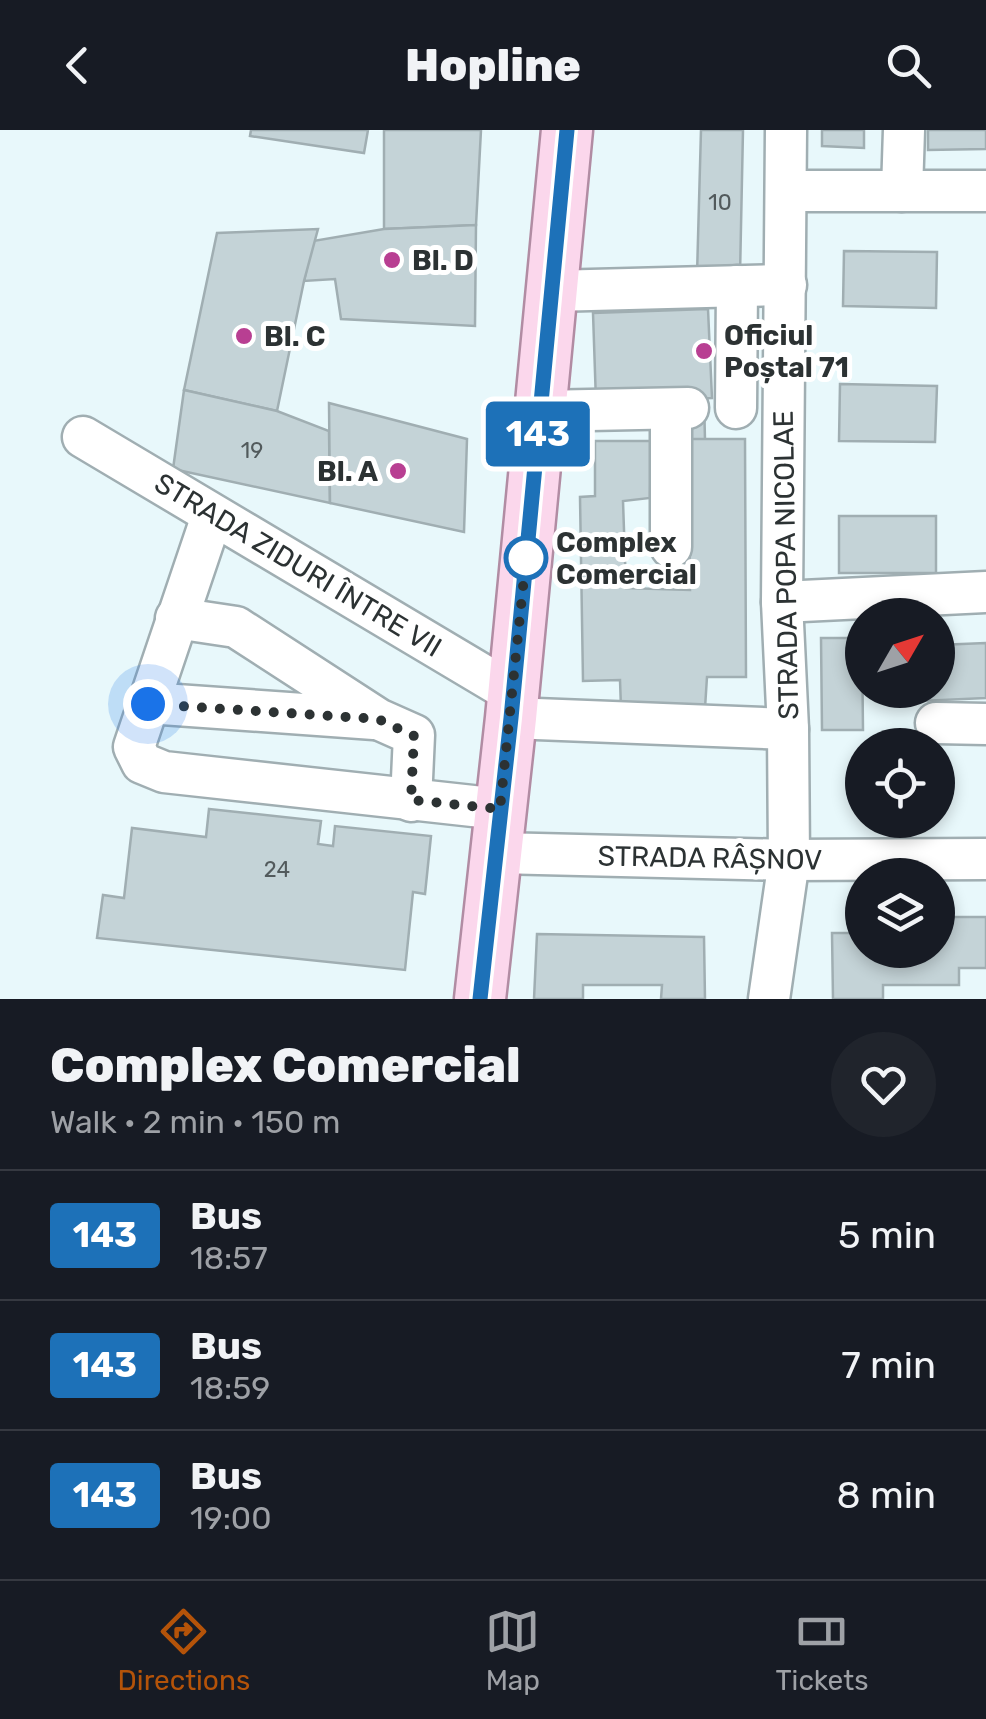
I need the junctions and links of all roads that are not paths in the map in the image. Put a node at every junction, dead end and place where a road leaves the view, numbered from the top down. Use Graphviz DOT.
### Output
graph roads {
  1 [pos="567,130"];
  2 [pos="786,130"];
  3 [pos="904,130"];
  4 [pos="786,191"];
  5 [pos="902,191"];
  6 [pos="986,191"];
  7 [pos="737,286"];
  8 [pos="786,286"];
  9 [pos="552,291"];
  10 [pos="784,407"];
  11 [pos="700,408"];
  12 [pos="540,411"];
  13 [pos="82,438"];
  14 [pos="212,516"];
  15 [pos="671,547"];
  16 [pos="986,592"];
  17 [pos="782,602"];
  18 [pos="176,618"];
  19 [pos="148,704"];
  20 [pos="512,706"];
  21 [pos="378,719"];
  22 [pos="936,723"];
  23 [pos="986,724"];
  24 [pos="788,729"];
  25 [pos="411,800"];
  26 [pos="497,831"];
  27 [pos="986,859"];
  28 [pos="789,860"];
  29 [pos="480,999"];
  30 [pos="770,999"];
  1 -- 9 [label="main road"];
  2 -- 4 [label="street, STRADA POPA NICOLAE"];
  3 -- 5 [label="street"];
  4 -- 5 [label="street"];
  4 -- 8 [label="street, STRADA POPA NICOLAE"];
  5 -- 6 [label="street"];
  7 -- 8 [label="street"];
  7 -- 9 [label="street"];
  7 -- 11 [label="street"];
  8 -- 10 [label="street, STRADA POPA NICOLAE"];
  9 -- 12 [label="main road"];
  10 -- 11 [label="street"];
  10 -- 17 [label="street, STRADA POPA NICOLAE"];
  11 -- 12 [label="street"];
  11 -- 15 [label="street"];
  12 -- 20 [label="main road"];
  13 -- 14 [label="street, STRADA ZIDURI ÎNTRE VII"];
  14 -- 18 [label="street"];
  14 -- 20 [label="street, STRADA ZIDURI ÎNTRE VII"];
  16 -- 17 [label="street"];
  17 -- 24 [label="street, STRADA POPA NICOLAE"];
  18 -- 19 [label="street"];
  18 -- 21 [label="street"];
  19 -- 21 [label="street"];
  19 -- 25 [label="street, STRADA RÂȘNOV"];
  20 -- 24 [label="street"];
  20 -- 26 [label="main road"];
  21 -- 25 [label="street"];
  22 -- 23 [label="street"];
  24 -- 28 [label="street, STRADA POPA NICOLAE"];
  25 -- 26 [label="street, STRADA RÂȘNOV"];
  26 -- 28 [label="street, STRADA RÂȘNOV"];
  26 -- 29 [label="main road"];
  27 -- 28 [label="street, STRADA RÂȘNOV"];
  28 -- 30 [label="street, STRADA POPA NICOLAE"];
}
